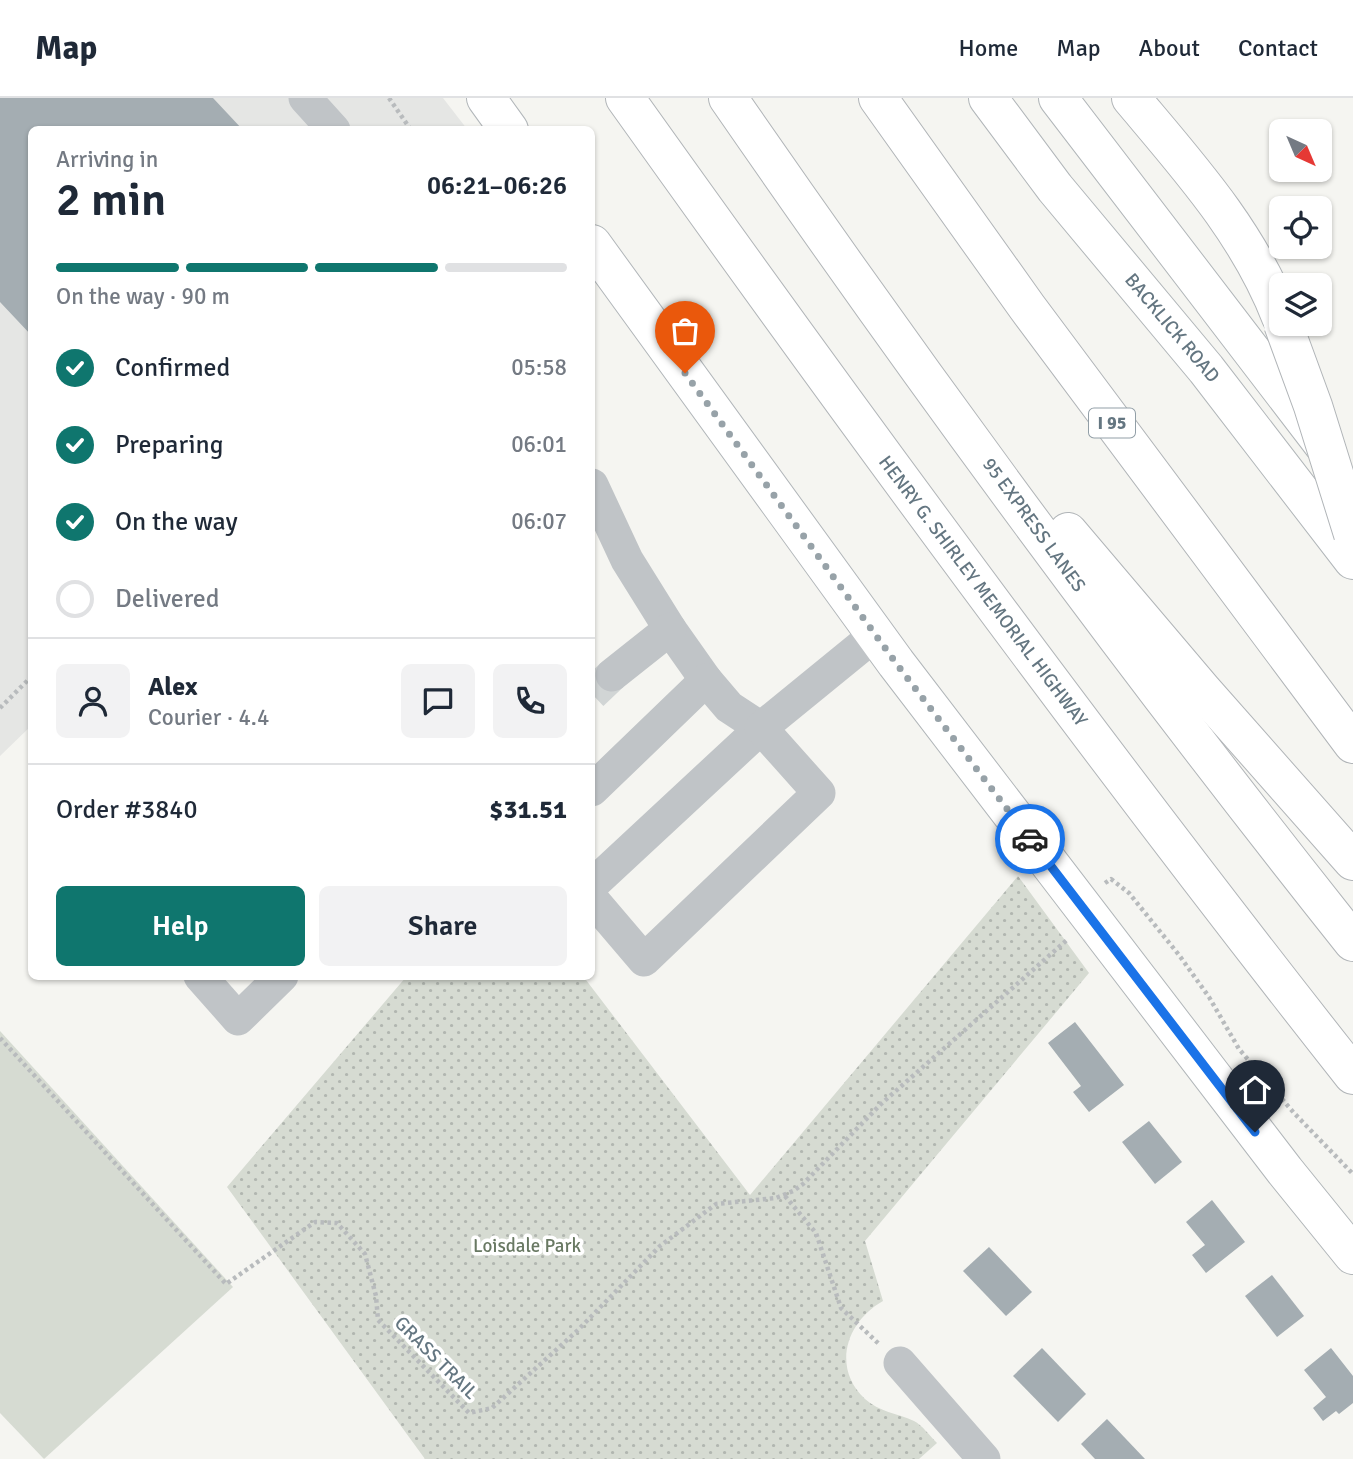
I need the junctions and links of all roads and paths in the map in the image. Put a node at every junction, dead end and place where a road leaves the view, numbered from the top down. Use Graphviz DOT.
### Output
graph roads {
  1 [pos="389,98"];
  2 [pos="486,98"];
  3 [pos="625,98"];
  4 [pos="727,98"];
  5 [pos="878,98"];
  6 [pos="988,98"];
  7 [pos="1058,98"];
  8 [pos="1131,98"];
  9 [pos="312,101"];
  10 [pos="331,126"];
  11 [pos="408,126"];
  12 [pos="506,126"];
  13 [pos="811,218"];
  14 [pos="595,248"];
  15 [pos="1269,290"];
  16 [pos="1288,336"];
  17 [pos="1353,481"];
  18 [pos="595,491"];
  19 [pos="1353,534"];
  20 [pos="1353,560"];
  21 [pos="670,629"];
  22 [pos="876,635"];
  23 [pos="612,676"];
  24 [pos="28,680"];
  25 [pos="706,680"];
  26 [pos="0,708"];
  27 [pos="761,728"];
  28 [pos="1353,744"];
  29 [pos="595,787"];
  30 [pos="1353,861"];
  31 [pos="595,882"];
  32 [pos="595,903"];
  33 [pos="1091,919"];
  34 [pos="1353,942"];
  35 [pos="204,980"];
  36 [pos="278,980"];
  37 [pos="0,1038"];
  38 [pos="1353,1075"];
  39 [pos="785,1196"];
  40 [pos="1353,1255"];
  41 [pos="900,1363"];
  42 [pos="984,1459"];
  1 -- 11 [label="path"];
  2 -- 12 [label="main road"];
  3 -- 38 [label="main road, HENRY G. SHIRLEY MEMORIAL HIGHWAY"];
  4 -- 13 [label="main road, 95 EXPRESS LANES"];
  5 -- 28 [label="main road, I 95"];
  6 -- 20 [label="main road, BACKLICK ROAD"];
  7 -- 17 [label="main road"];
  8 -- 15 [label="main road"];
  9 -- 10 [label="street"];
  13 -- 30 [label="main road"];
  13 -- 34 [label="main road, 95 EXPRESS LANES"];
  14 -- 22 [label="main road"];
  16 -- 19 [label="main road, bridge"];
  18 -- 21 [label="street"];
  21 -- 23 [label="street"];
  21 -- 25 [label="street"];
  22 -- 27 [label="street"];
  22 -- 33 [label="main road"];
  24 -- 26 [label="path"];
  25 -- 27 [label="street"];
  25 -- 29 [label="street"];
  27 -- 31 [label="street"];
  27 -- 32 [label="street"];
  33 -- 39 [label="path"];
  33 -- 40 [label="main road"];
  35 -- 36 [label="street"];
  37 -- 39 [label="path, GRASS TRAIL"];
  39 -- 41 [label="path"];
  41 -- 42 [label="street"];
}
